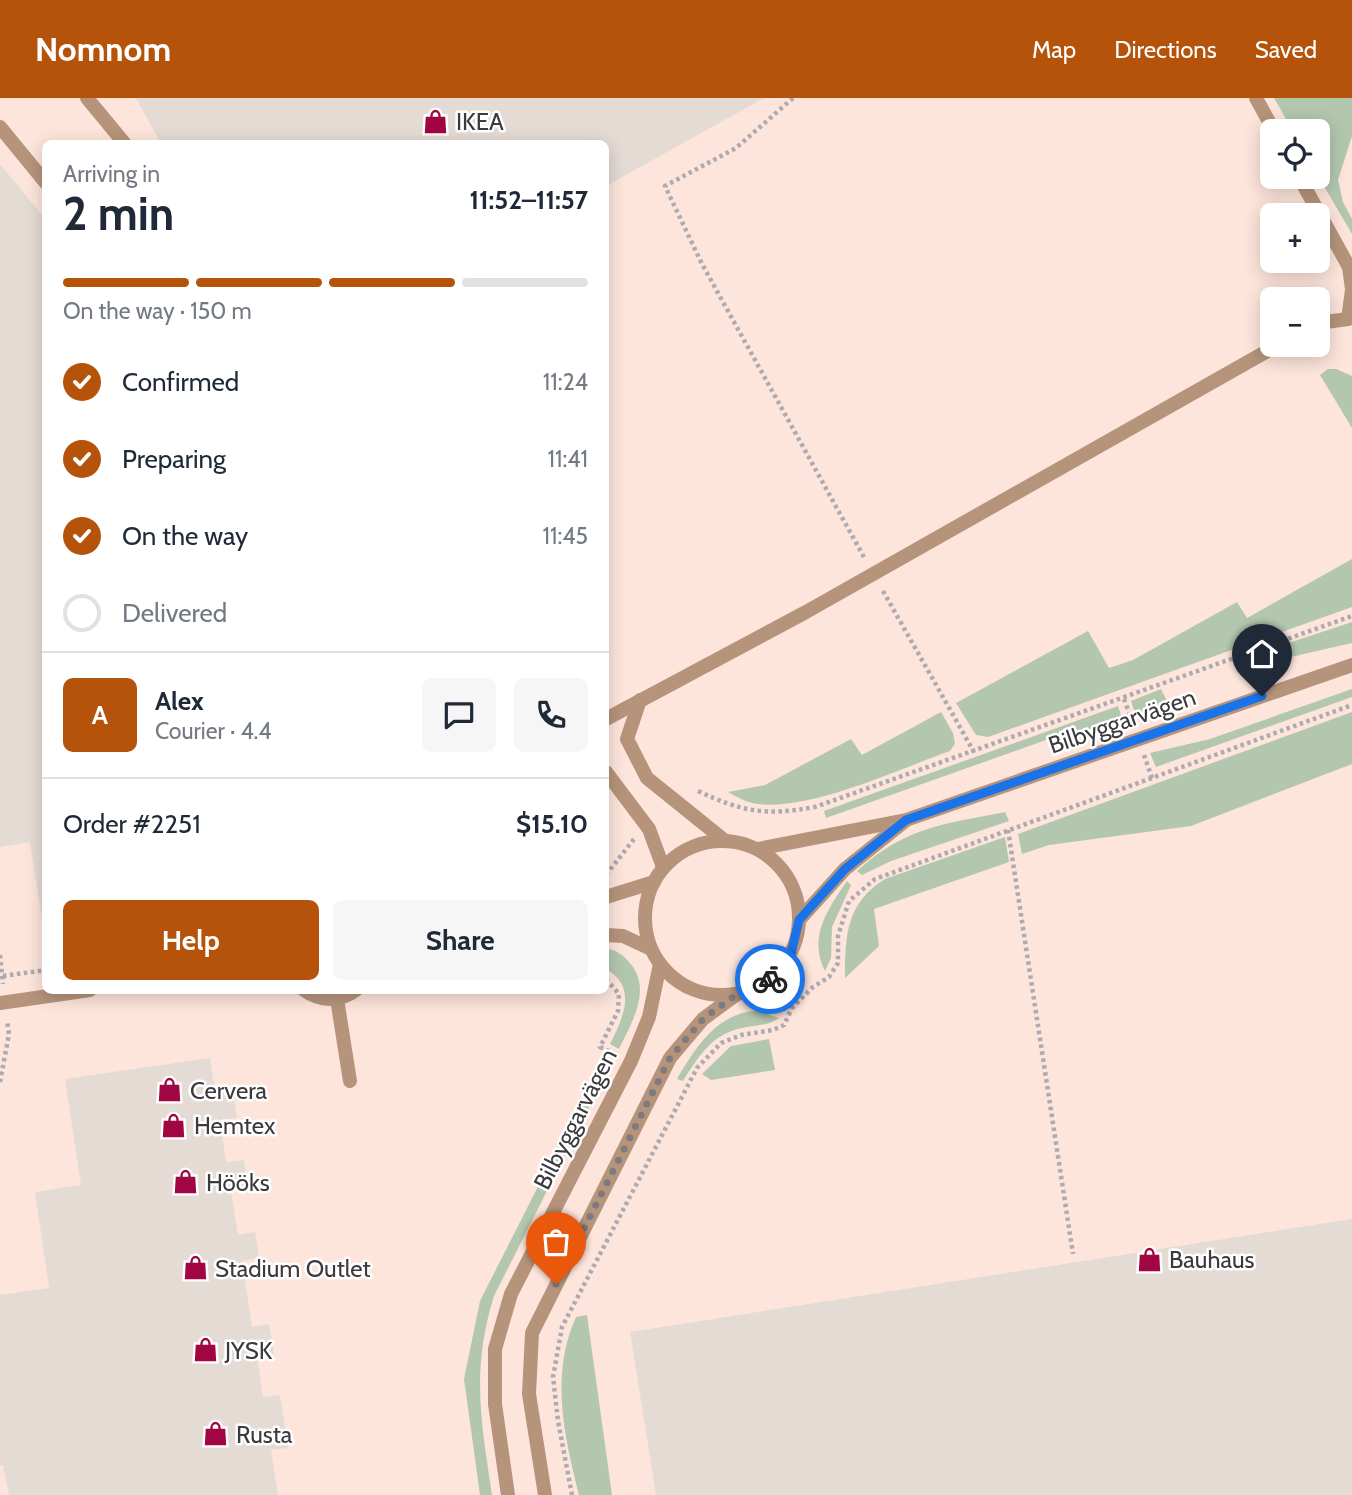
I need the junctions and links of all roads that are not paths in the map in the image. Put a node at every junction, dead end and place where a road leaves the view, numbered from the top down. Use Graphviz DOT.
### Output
graph roads {
  1 [pos="87,98"];
  2 [pos="1256,98"];
  3 [pos="1267,119"];
  4 [pos="0,127"];
  5 [pos="122,140"];
  6 [pos="42,178"];
  7 [pos="1306,189"];
  8 [pos="1352,290"];
  9 [pos="1350,320"];
  10 [pos="1330,322"];
  11 [pos="1260,355"];
  12 [pos="1352,665"];
  13 [pos="640,700"];
  14 [pos="609,717"];
  15 [pos="609,776"];
  16 [pos="906,820"];
  17 [pos="724,840"];
  18 [pos="758,849"];
  19 [pos="663,867"];
  20 [pos="654,882"];
  21 [pos="609,896"];
  22 [pos="799,920"];
  23 [pos="609,935"];
  24 [pos="651,949"];
  25 [pos="660,964"];
  26 [pos="62,994"];
  27 [pos="312,994"];
  28 [pos="348,994"];
  29 [pos="737,994"];
  30 [pos="337,999"];
  31 [pos="0,1003"];
  32 [pos="350,1081"];
  33 [pos="508,1495"];
  34 [pos="545,1495"];
  1 -- 5 [label="street"];
  2 -- 3 [label="street"];
  4 -- 6 [label="street"];
  7 -- 8 [label="street"];
  8 -- 9 [label="street"];
  9 -- 10 [label="street"];
  11 -- 13 [label="street"];
  12 -- 16 [label="street, Bilbyggarvägen"];
  13 -- 14 [label="street"];
  13 -- 17 [label="street"];
  15 -- 19 [label="street"];
  16 -- 18 [label="street, Bilbyggarvägen"];
  16 -- 22 [label="street, Bilbyggarvägen"];
  17 -- 18 [label="street"];
  17 -- 19 [label="street"];
  18 -- 22 [label="street"];
  19 -- 20 [label="street"];
  20 -- 21 [label="street"];
  20 -- 24 [label="street"];
  22 -- 29 [label="street"];
  23 -- 24 [label="street"];
  24 -- 25 [label="street"];
  25 -- 29 [label="street"];
  25 -- 33 [label="street, Bilbyggarvägen"];
  26 -- 31 [label="street"];
  27 -- 30 [label="street"];
  28 -- 30 [label="street"];
  29 -- 34 [label="street"];
  30 -- 32 [label="street"];
}
